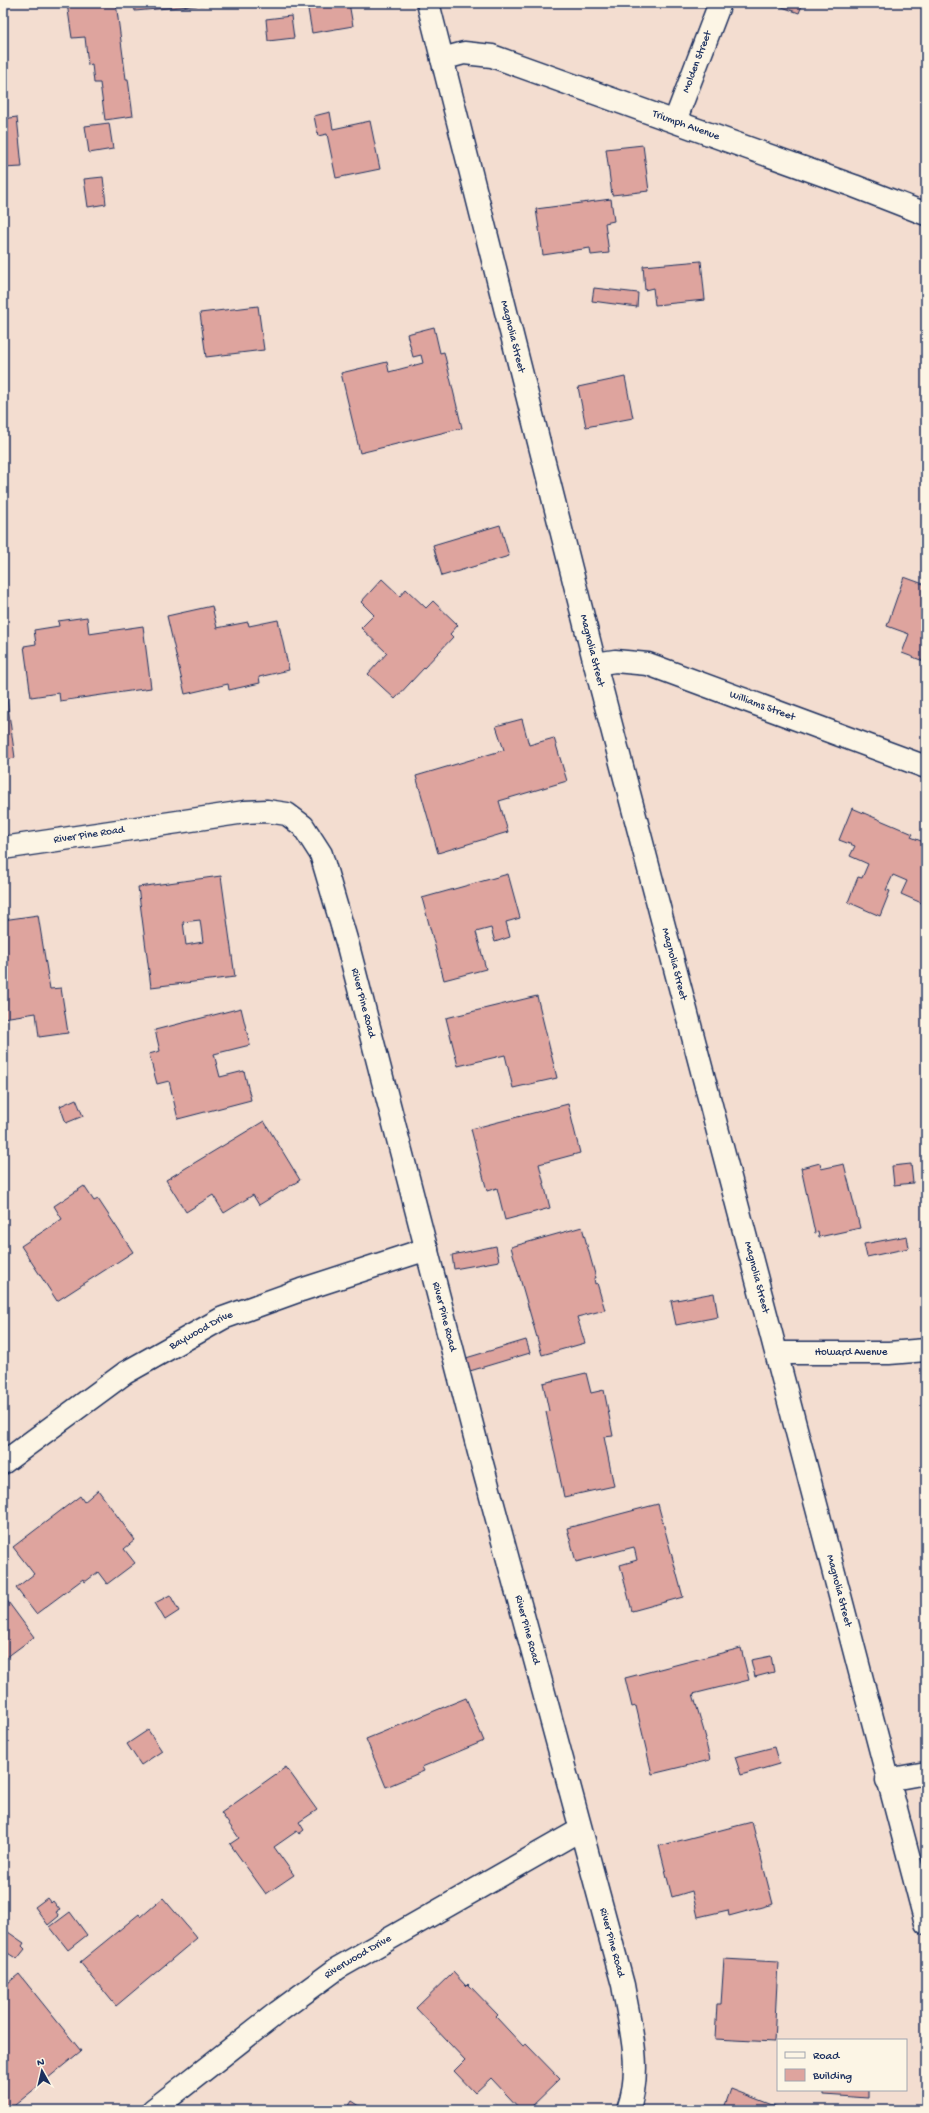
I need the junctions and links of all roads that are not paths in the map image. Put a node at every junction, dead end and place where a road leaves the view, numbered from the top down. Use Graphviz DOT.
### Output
graph roads {
  1 [pos="428,3"];
  2 [pos="720,3"];
  3 [pos="442,59"];
  4 [pos="675,121"];
  5 [pos="926,214"];
  6 [pos="595,664"];
  7 [pos="926,767"];
  8 [pos="3,848"];
  9 [pos="427,1249"];
  10 [pos="926,1350"];
  11 [pos="777,1354"];
  12 [pos="3,1463"];
  13 [pos="926,1773"];
  14 [pos="887,1780"];
  15 [pos="580,1830"];
  16 [pos="926,1923"];
  17 [pos="153,2110"];
  18 [pos="628,2110"];
  1 -- 3 [label="street, Magnolia Street"];
  2 -- 4 [label="street, Molden Street"];
  3 -- 4 [label="street, Triumph Avenue"];
  3 -- 6 [label="street, Magnolia Street"];
  4 -- 5 [label="street, Triumph Avenue"];
  6 -- 7 [label="street, Williams Street"];
  6 -- 11 [label="street, Magnolia Street"];
  8 -- 9 [label="street, River Pine Road"];
  9 -- 12 [label="street, Baywood Drive"];
  9 -- 15 [label="street, River Pine Road"];
  10 -- 11 [label="street, Howard Avenue"];
  11 -- 14 [label="street, Magnolia Street"];
  13 -- 14 [label="street"];
  14 -- 16 [label="street, Magnolia Street"];
  15 -- 17 [label="street, Riverwood Drive"];
  15 -- 18 [label="street, River Pine Road"];
}
